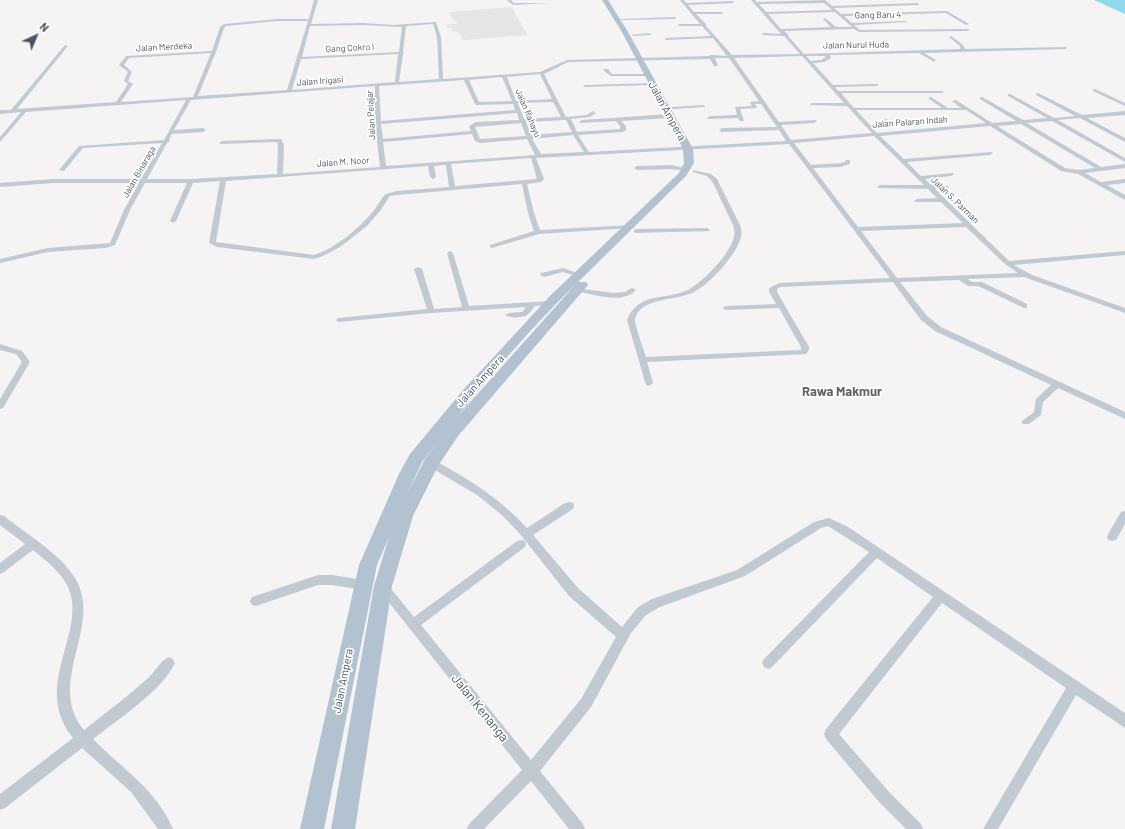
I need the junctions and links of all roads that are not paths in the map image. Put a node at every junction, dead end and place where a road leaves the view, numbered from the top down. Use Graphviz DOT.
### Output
graph roads {
  1 [pos="316,0"];
  2 [pos="509,0"];
  3 [pos="605,0"];
  4 [pos="609,0"];
  5 [pos="682,0"];
  6 [pos="877,0"];
  7 [pos="755,1"];
  8 [pos="824,1"];
  9 [pos="733,2"];
  10 [pos="548,3"];
  11 [pos="686,4"];
  12 [pos="918,4"];
  13 [pos="884,5"];
  14 [pos="832,7"];
  15 [pos="836,11"];
  16 [pos="694,13"];
  17 [pos="722,13"];
  18 [pos="766,13"];
  19 [pos="895,14"];
  20 [pos="840,15"];
  21 [pos="675,18"];
  22 [pos="825,19"];
  23 [pos="623,22"];
  24 [pos="906,22"];
  25 [pos="309,23"];
  26 [pos="651,23"];
  27 [pos="850,24"];
  28 [pos="967,24"];
  29 [pos="404,25"];
  30 [pos="679,25"];
  31 [pos="705,25"];
  32 [pos="835,28"];
  33 [pos="854,28"];
  34 [pos="782,30"];
  35 [pos="968,30"];
  36 [pos="893,32"];
  37 [pos="919,32"];
  38 [pos="632,34"];
  39 [pos="650,34"];
  40 [pos="763,34"];
  41 [pos="787,35"];
  42 [pos="715,37"];
  43 [pos="896,37"];
  44 [pos="951,37"];
  45 [pos="666,39"];
  46 [pos="66,46"];
  47 [pos="874,46"];
  48 [pos="1066,48"];
  49 [pos="964,51"];
  50 [pos="214,52"];
  51 [pos="920,52"];
  52 [pos="402,53"];
  53 [pos="803,53"];
  54 [pos="878,53"];
  55 [pos="825,54"];
  56 [pos="711,56"];
  57 [pos="730,56"];
  58 [pos="298,58"];
  59 [pos="642,58"];
  60 [pos="934,61"];
  61 [pos="810,62"];
  62 [pos="716,65"];
  63 [pos="606,70"];
  64 [pos="541,73"];
  65 [pos="648,75"];
  66 [pos="504,76"];
  67 [pos="466,78"];
  68 [pos="441,80"];
  69 [pos="397,83"];
  70 [pos="653,84"];
  71 [pos="377,85"];
  72 [pos="877,85"];
  73 [pos="585,86"];
  74 [pos="832,86"];
  75 [pos="1095,90"];
  76 [pos="289,92"];
  77 [pos="838,92"];
  78 [pos="942,92"];
  79 [pos="1038,94"];
  80 [pos="1010,95"];
  81 [pos="931,98"];
  82 [pos="982,98"];
  83 [pos="192,99"];
  84 [pos="555,100"];
  85 [pos="954,101"];
  86 [pos="515,102"];
  87 [pos="117,104"];
  88 [pos="812,104"];
  89 [pos="764,105"];
  90 [pos="1125,105"];
  91 [pos="703,106"];
  92 [pos="850,107"];
  93 [pos="673,108"];
  94 [pos="947,109"];
  95 [pos="966,109"];
  96 [pos="25,110"];
  97 [pos="13,111"];
  98 [pos="518,111"];
  99 [pos="0,112"];
  100 [pos="593,112"];
  101 [pos="1125,113"];
  102 [pos="669,116"];
  103 [pos="1082,117"];
  104 [pos="710,118"];
  105 [pos="568,119"];
  106 [pos="617,119"];
  107 [pos="1052,119"];
  108 [pos="522,120"];
  109 [pos="885,120"];
  110 [pos="814,121"];
  111 [pos="1023,122"];
  112 [pos="378,123"];
  113 [pos="778,126"];
  114 [pos="991,126"];
  115 [pos="869,127"];
  116 [pos="203,130"];
  117 [pos="722,130"];
  118 [pos="172,132"];
  119 [pos="474,132"];
  120 [pos="575,134"];
  121 [pos="875,134"];
  122 [pos="529,137"];
  123 [pos="0,140"];
  124 [pos="1125,140"];
  125 [pos="167,141"];
  126 [pos="380,141"];
  127 [pos="790,142"];
  128 [pos="222,143"];
  129 [pos="692,149"];
  130 [pos="630,151"];
  131 [pos="587,153"];
  132 [pos="990,153"];
  133 [pos="536,156"];
  134 [pos="632,160"];
  135 [pos="1125,160"];
  136 [pos="848,161"];
  137 [pos="902,161"];
  138 [pos="448,162"];
  139 [pos="431,164"];
  140 [pos="1125,166"];
  141 [pos="808,167"];
  142 [pos="383,168"];
  143 [pos="637,168"];
  144 [pos="1100,169"];
  145 [pos="62,170"];
  146 [pos="691,170"];
  147 [pos="1079,172"];
  148 [pos="951,174"];
  149 [pos="280,176"];
  150 [pos="433,177"];
  151 [pos="920,178"];
  152 [pos="223,179"];
  153 [pos="191,181"];
  154 [pos="1125,181"];
  155 [pos="145,182"];
  156 [pos="524,182"];
  157 [pos="1101,184"];
  158 [pos="0,185"];
  159 [pos="880,187"];
  160 [pos="946,187"];
  161 [pos="930,188"];
  162 [pos="452,189"];
  163 [pos="1125,198"];
  164 [pos="942,200"];
  165 [pos="917,201"];
  166 [pos="608,218"];
  167 [pos="172,221"];
  168 [pos="968,225"];
  169 [pos="612,227"];
  170 [pos="633,228"];
  171 [pos="855,229"];
  172 [pos="707,230"];
  173 [pos="538,232"];
  174 [pos="492,246"];
  175 [pos="450,253"];
  176 [pos="1125,253"];
  177 [pos="0,261"];
  178 [pos="1006,263"];
  179 [pos="418,269"];
  180 [pos="544,275"];
  181 [pos="585,275"];
  182 [pos="1023,275"];
  183 [pos="959,277"];
  184 [pos="894,280"];
  185 [pos="632,290"];
  186 [pos="550,303"];
  187 [pos="533,304"];
  188 [pos="780,306"];
  189 [pos="1024,306"];
  190 [pos="726,308"];
  191 [pos="466,309"];
  192 [pos="431,311"];
  193 [pos="1125,311"];
  194 [pos="509,315"];
  195 [pos="339,320"];
  196 [pos="0,347"];
  197 [pos="642,360"];
  198 [pos="649,384"];
  199 [pos="1058,384"];
  200 [pos="0,406"];
  201 [pos="1125,416"];
  202 [pos="1026,422"];
  203 [pos="431,464"];
  204 [pos="569,506"];
  205 [pos="1125,515"];
  206 [pos="0,519"];
  207 [pos="1112,537"];
  208 [pos="523,539"];
  209 [pos="32,545"];
  210 [pos="876,552"];
  211 [pos="0,569"];
  212 [pos="364,585"];
  213 [pos="382,586"];
  214 [pos="941,596"];
  215 [pos="256,601"];
  216 [pos="413,624"];
  217 [pos="624,636"];
  218 [pos="169,663"];
  219 [pos="768,663"];
  220 [pos="1074,686"];
  221 [pos="1125,721"];
  222 [pos="84,738"];
  223 [pos="531,771"];
  224 [pos="0,803"];
  225 [pos="166,829"];
  226 [pos="312,829"];
  227 [pos="343,829"];
  228 [pos="474,829"];
  229 [pos="578,829"];
  230 [pos="916,829"];
  231 [pos="990,829"];
  1 -- 25 [label="street"];
  2 -- 10 [label="street"];
  3 -- 59 [label="main road, Jalan Ampera"];
  4 -- 23 [label="main road, Jalan Ampera"];
  5 -- 11 [label="street"];
  6 -- 13 [label="street"];
  7 -- 8 [label="street"];
  7 -- 18 [label="street, Jalan S. Parman"];
  8 -- 14 [label="street"];
  9 -- 11 [label="street"];
  11 -- 16 [label="street"];
  12 -- 13 [label="street"];
  13 -- 14 [label="street"];
  13 -- 19 [label="street"];
  14 -- 15 [label="street"];
  15 -- 18 [label="street"];
  15 -- 20 [label="street"];
  16 -- 17 [label="street"];
  16 -- 31 [label="street"];
  18 -- 34 [label="street, Jalan S. Parman"];
  19 -- 20 [label="street"];
  19 -- 24 [label="street"];
  19 -- 28 [label="street"];
  20 -- 27 [label="street"];
  21 -- 23 [label="street"];
  22 -- 32 [label="street"];
  23 -- 26 [label="street"];
  23 -- 38 [label="main road, Jalan Ampera"];
  24 -- 27 [label="street, Gang Baru 4"];
  24 -- 37 [label="street"];
  25 -- 29 [label="street"];
  25 -- 50 [label="street"];
  25 -- 58 [label="street"];
  27 -- 33 [label="street"];
  29 -- 52 [label="street"];
  29 -- 68 [label="street"];
  30 -- 31 [label="street"];
  31 -- 42 [label="street"];
  32 -- 33 [label="street"];
  32 -- 34 [label="street"];
  33 -- 36 [label="street"];
  34 -- 41 [label="street, Jalan S. Parman"];
  35 -- 37 [label="street"];
  36 -- 37 [label="street"];
  36 -- 43 [label="street"];
  38 -- 39 [label="street"];
  38 -- 59 [label="main road, Jalan Ampera"];
  40 -- 41 [label="street"];
  41 -- 53 [label="street, Jalan S. Parman"];
  42 -- 45 [label="street"];
  42 -- 57 [label="street"];
  44 -- 49 [label="street"];
  46 -- 97 [label="street"];
  47 -- 54 [label="street"];
  48 -- 49 [label="street, Jalan Nurul Huda"];
  49 -- 51 [label="street, Jalan Nurul Huda"];
  50 -- 83 [label="street"];
  50 -- 87 [label="street, Jalan Merdeka"];
  51 -- 54 [label="street, Jalan Nurul Huda"];
  51 -- 60 [label="street"];
  52 -- 58 [label="street, Gang Cokro I"];
  52 -- 69 [label="street"];
  53 -- 55 [label="street, Jalan Nurul Huda"];
  53 -- 57 [label="street, Jalan Nurul Huda"];
  53 -- 61 [label="street, Jalan S. Parman"];
  54 -- 55 [label="street, Jalan Nurul Huda"];
  55 -- 61 [label="street"];
  56 -- 57 [label="street, Jalan Nurul Huda"];
  56 -- 59 [label="street, Jalan Nurul Huda"];
  56 -- 62 [label="street"];
  57 -- 89 [label="street"];
  58 -- 76 [label="street"];
  59 -- 64 [label="street, Jalan Irigasi"];
  59 -- 65 [label="main road, Jalan Ampera"];
  59 -- 93 [label="main road, Jalan Ampera"];
  61 -- 74 [label="street, Jalan S. Parman"];
  63 -- 65 [label="street"];
  64 -- 66 [label="street, Jalan Irigasi"];
  64 -- 84 [label="street"];
  65 -- 70 [label="main road, Jalan Ampera"];
  66 -- 67 [label="street, Jalan Irigasi"];
  66 -- 86 [label="street, Jalan Rahayu"];
  67 -- 68 [label="street, Jalan Irigasi"];
  67 -- 86 [label="street"];
  68 -- 69 [label="street, Jalan Irigasi"];
  69 -- 71 [label="street, Jalan Irigasi"];
  70 -- 73 [label="street"];
  70 -- 102 [label="main road, Jalan Ampera"];
  71 -- 76 [label="street, Jalan Irigasi"];
  71 -- 112 [label="street, Jalan Pelajar"];
  72 -- 74 [label="street"];
  74 -- 77 [label="street, Jalan S. Parman"];
  75 -- 90 [label="street"];
  76 -- 83 [label="street, Jalan Irigasi"];
  77 -- 78 [label="street"];
  77 -- 92 [label="street, Jalan S. Parman"];
  79 -- 103 [label="street"];
  80 -- 107 [label="street"];
  81 -- 94 [label="street"];
  82 -- 111 [label="street"];
  83 -- 87 [label="street, Jalan Irigasi"];
  83 -- 118 [label="street, Jalan Binaraga"];
  84 -- 86 [label="street"];
  84 -- 105 [label="street"];
  85 -- 95 [label="street"];
  86 -- 98 [label="street, Jalan Rahayu"];
  87 -- 96 [label="street, Jalan Irigasi"];
  88 -- 92 [label="street"];
  89 -- 104 [label="street"];
  89 -- 113 [label="street"];
  91 -- 93 [label="street"];
  92 -- 94 [label="street"];
  92 -- 115 [label="street, Jalan S. Parman"];
  93 -- 129 [label="main road, Jalan Ampera"];
  94 -- 95 [label="street"];
  95 -- 114 [label="street"];
  96 -- 97 [label="street, Jalan Irigasi"];
  96 -- 123 [label="street"];
  97 -- 99 [label="street, Jalan Irigasi"];
  98 -- 108 [label="street, Jalan Rahayu"];
  98 -- 112 [label="street"];
  100 -- 105 [label="street"];
  101 -- 103 [label="street, Jalan Palaran Indah"];
  102 -- 106 [label="street"];
  102 -- 129 [label="main road, Jalan Ampera"];
  103 -- 107 [label="street, Jalan Palaran Indah"];
  103 -- 124 [label="street"];
  105 -- 106 [label="street"];
  105 -- 108 [label="street"];
  105 -- 120 [label="street"];
  106 -- 120 [label="street"];
  107 -- 111 [label="street, Jalan Palaran Indah"];
  107 -- 135 [label="street"];
  108 -- 119 [label="street"];
  108 -- 122 [label="street, Jalan Rahayu"];
  109 -- 115 [label="street"];
  110 -- 113 [label="street"];
  111 -- 114 [label="street, Jalan Palaran Indah"];
  111 -- 144 [label="street"];
  112 -- 126 [label="street, Jalan Pelajar"];
  113 -- 117 [label="street"];
  113 -- 127 [label="street"];
  114 -- 121 [label="street, Jalan Palaran Indah"];
  114 -- 147 [label="street"];
  115 -- 121 [label="street, Jalan S. Parman"];
  116 -- 118 [label="street"];
  118 -- 125 [label="street, Jalan Binaraga"];
  119 -- 122 [label="street"];
  119 -- 126 [label="street"];
  120 -- 122 [label="street"];
  120 -- 131 [label="street"];
  121 -- 127 [label="street, Jalan Palaran Indah"];
  121 -- 137 [label="street, Jalan S. Parman"];
  122 -- 133 [label="street, Jalan Rahayu"];
  125 -- 145 [label="street"];
  125 -- 155 [label="street, Jalan Binaraga"];
  126 -- 142 [label="street, Jalan Pelajar"];
  127 -- 129 [label="street, Jalan Palaran Indah"];
  127 -- 141 [label="street"];
  128 -- 149 [label="street"];
  129 -- 130 [label="street, Jalan M. Noor"];
  129 -- 146 [label="main road, Jalan Ampera"];
  130 -- 131 [label="street, Jalan M. Noor"];
  130 -- 134 [label="street"];
  131 -- 133 [label="street, Jalan M. Noor"];
  132 -- 137 [label="street"];
  133 -- 138 [label="street, Jalan M. Noor"];
  133 -- 156 [label="street, Jalan Rahayu"];
  136 -- 141 [label="street"];
  137 -- 151 [label="street, Jalan S. Parman"];
  138 -- 139 [label="street, Jalan M. Noor"];
  138 -- 162 [label="street"];
  139 -- 142 [label="street, Jalan M. Noor"];
  139 -- 150 [label="street"];
  140 -- 144 [label="street"];
  141 -- 171 [label="street"];
  142 -- 149 [label="street, Jalan M. Noor"];
  143 -- 146 [label="street"];
  144 -- 147 [label="street"];
  146 -- 170 [label="main road, Jalan Ampera"];
  146 -- 197 [label="street"];
  147 -- 157 [label="street"];
  148 -- 151 [label="street"];
  149 -- 152 [label="street, Jalan M. Noor"];
  151 -- 161 [label="street, Jalan S. Parman"];
  152 -- 153 [label="street, Jalan M. Noor"];
  152 -- 162 [label="street"];
  153 -- 155 [label="street, Jalan M. Noor"];
  153 -- 167 [label="street"];
  154 -- 157 [label="street"];
  155 -- 158 [label="street, Jalan M. Noor"];
  155 -- 177 [label="street, Jalan Binaraga"];
  156 -- 162 [label="street"];
  156 -- 173 [label="street"];
  157 -- 163 [label="street"];
  159 -- 161 [label="street"];
  160 -- 161 [label="street"];
  161 -- 164 [label="street, Jalan S. Parman"];
  164 -- 165 [label="street"];
  164 -- 168 [label="street, Jalan S. Parman"];
  166 -- 169 [label="street"];
  168 -- 171 [label="street"];
  168 -- 178 [label="street, Jalan S. Parman"];
  169 -- 170 [label="street"];
  169 -- 173 [label="street"];
  170 -- 172 [label="street"];
  170 -- 181 [label="main road, Jalan Ampera"];
  171 -- 184 [label="street"];
  173 -- 174 [label="street"];
  175 -- 191 [label="street"];
  176 -- 178 [label="street"];
  178 -- 182 [label="street, Jalan S. Parman"];
  179 -- 192 [label="street"];
  180 -- 181 [label="street"];
  181 -- 185 [label="street"];
  181 -- 186 [label="main road, Jalan Ampera"];
  181 -- 203 [label="main road, Jalan Ampera"];
  182 -- 183 [label="street"];
  182 -- 193 [label="street, Jalan S. Parman"];
  183 -- 184 [label="street"];
  183 -- 189 [label="street"];
  184 -- 188 [label="street"];
  184 -- 199 [label="street"];
  186 -- 187 [label="street"];
  186 -- 212 [label="main road, Jalan Ampera"];
  187 -- 191 [label="street"];
  187 -- 194 [label="street"];
  188 -- 190 [label="street"];
  188 -- 197 [label="street"];
  191 -- 192 [label="street"];
  192 -- 195 [label="street"];
  196 -- 200 [label="street"];
  197 -- 198 [label="street"];
  199 -- 201 [label="street"];
  199 -- 202 [label="street"];
  203 -- 208 [label="street"];
  203 -- 213 [label="main road, Jalan Ampera"];
  204 -- 208 [label="street"];
  205 -- 207 [label="street"];
  206 -- 209 [label="street"];
  208 -- 216 [label="street"];
  208 -- 217 [label="street"];
  209 -- 211 [label="street"];
  209 -- 222 [label="street"];
  210 -- 214 [label="street"];
  210 -- 217 [label="street"];
  210 -- 219 [label="street"];
  212 -- 215 [label="street"];
  212 -- 226 [label="main road, Jalan Ampera"];
  213 -- 216 [label="street, Jalan Kenanga"];
  213 -- 227 [label="main road, Jalan Ampera"];
  214 -- 220 [label="street"];
  214 -- 230 [label="street"];
  216 -- 223 [label="street, Jalan Kenanga"];
  217 -- 223 [label="street"];
  218 -- 222 [label="street"];
  220 -- 221 [label="street"];
  220 -- 231 [label="street"];
  222 -- 224 [label="street"];
  222 -- 225 [label="street"];
  223 -- 228 [label="street"];
  223 -- 229 [label="street, Jalan Kenanga"];
}
